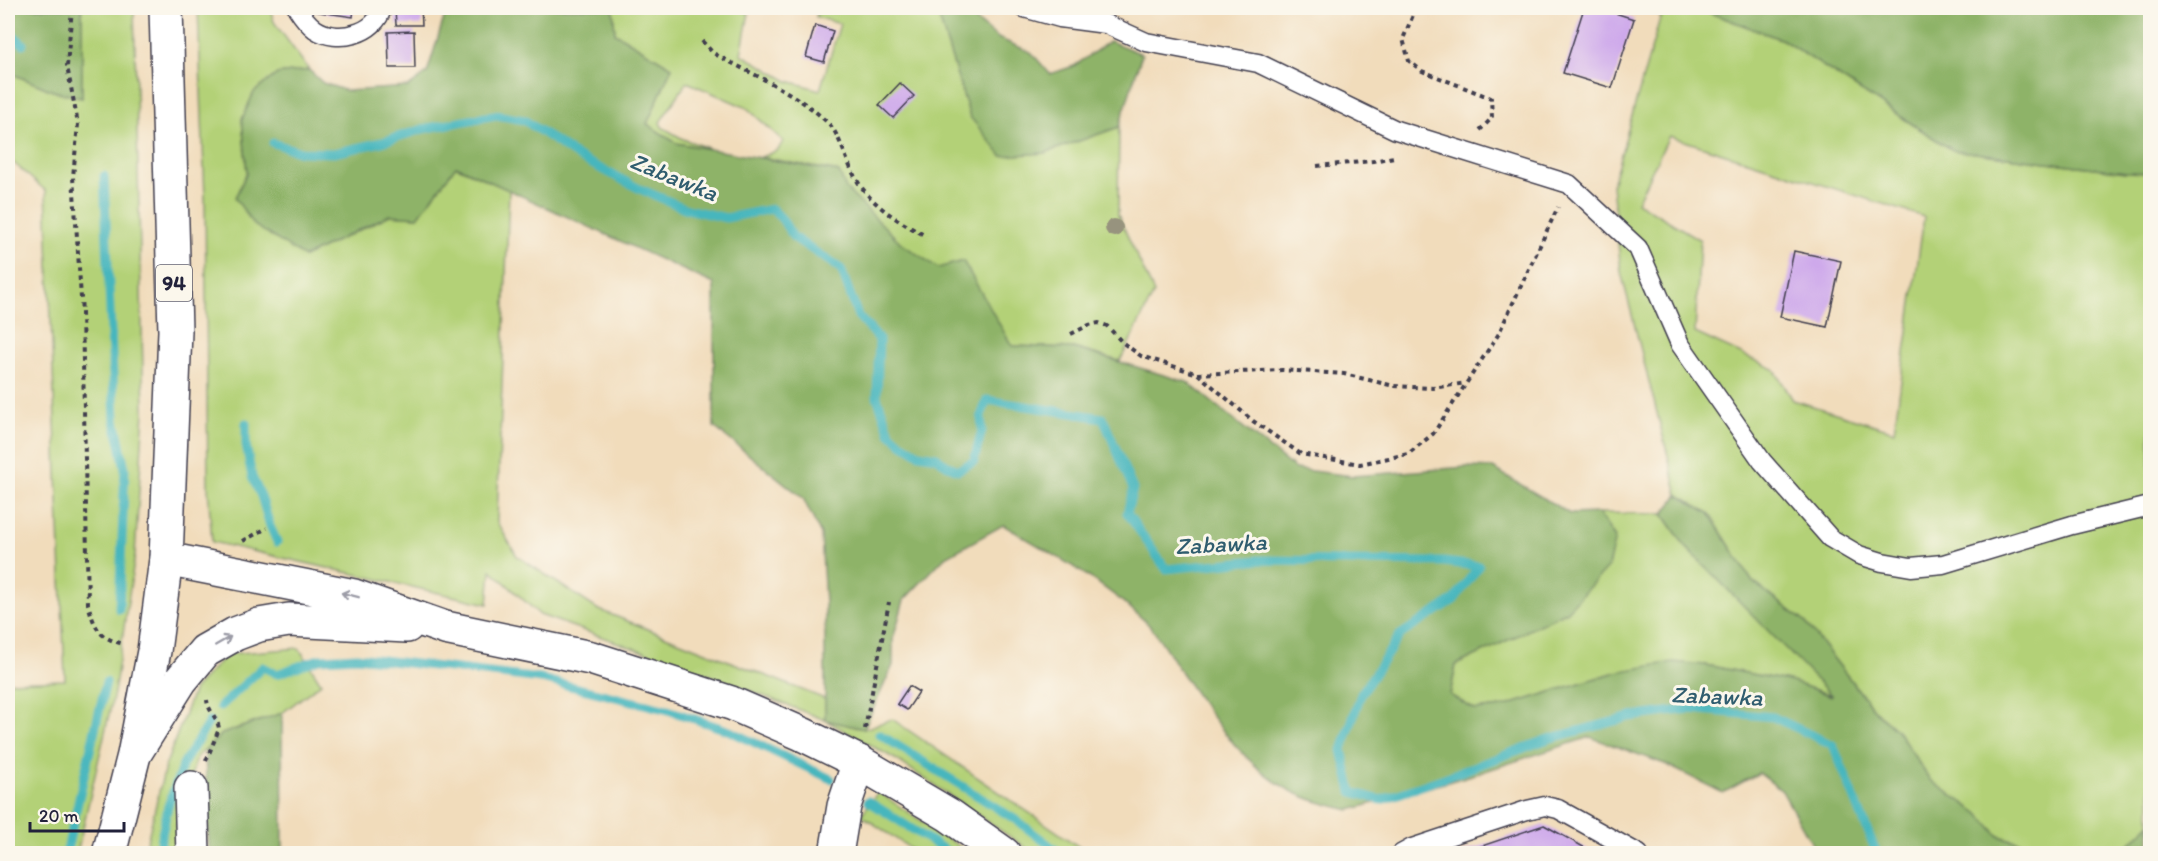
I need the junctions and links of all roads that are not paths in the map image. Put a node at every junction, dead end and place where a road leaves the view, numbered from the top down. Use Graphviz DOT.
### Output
graph roads {
  1 [pos="166,8"];
  2 [pos="297,8"];
  3 [pos="382,8"];
  4 [pos="1024,8"];
  5 [pos="2151,506"];
  6 [pos="166,558"];
  7 [pos="445,628"];
  8 [pos="134,755"];
  9 [pos="859,762"];
  10 [pos="191,788"];
  11 [pos="109,854"];
  12 [pos="193,854"];
  13 [pos="836,854"];
  14 [pos="1004,854"];
  15 [pos="1401,854"];
  16 [pos="1640,854"];
  1 -- 6 [label="main road, 94"];
  2 -- 3 [label="lane"];
  4 -- 5 [label="lane"];
  7 -- 6 [label="main road, one-way"];
  6 -- 8 [label="main road, 94"];
  8 -- 7 [label="main road, one-way"];
  7 -- 9 [label="main road"];
  8 -- 11 [label="main road, 94"];
  9 -- 13 [label="main road"];
  9 -- 14 [label="main road"];
  10 -- 12 [label="main road"];
  15 -- 16 [label="lane"];
}
